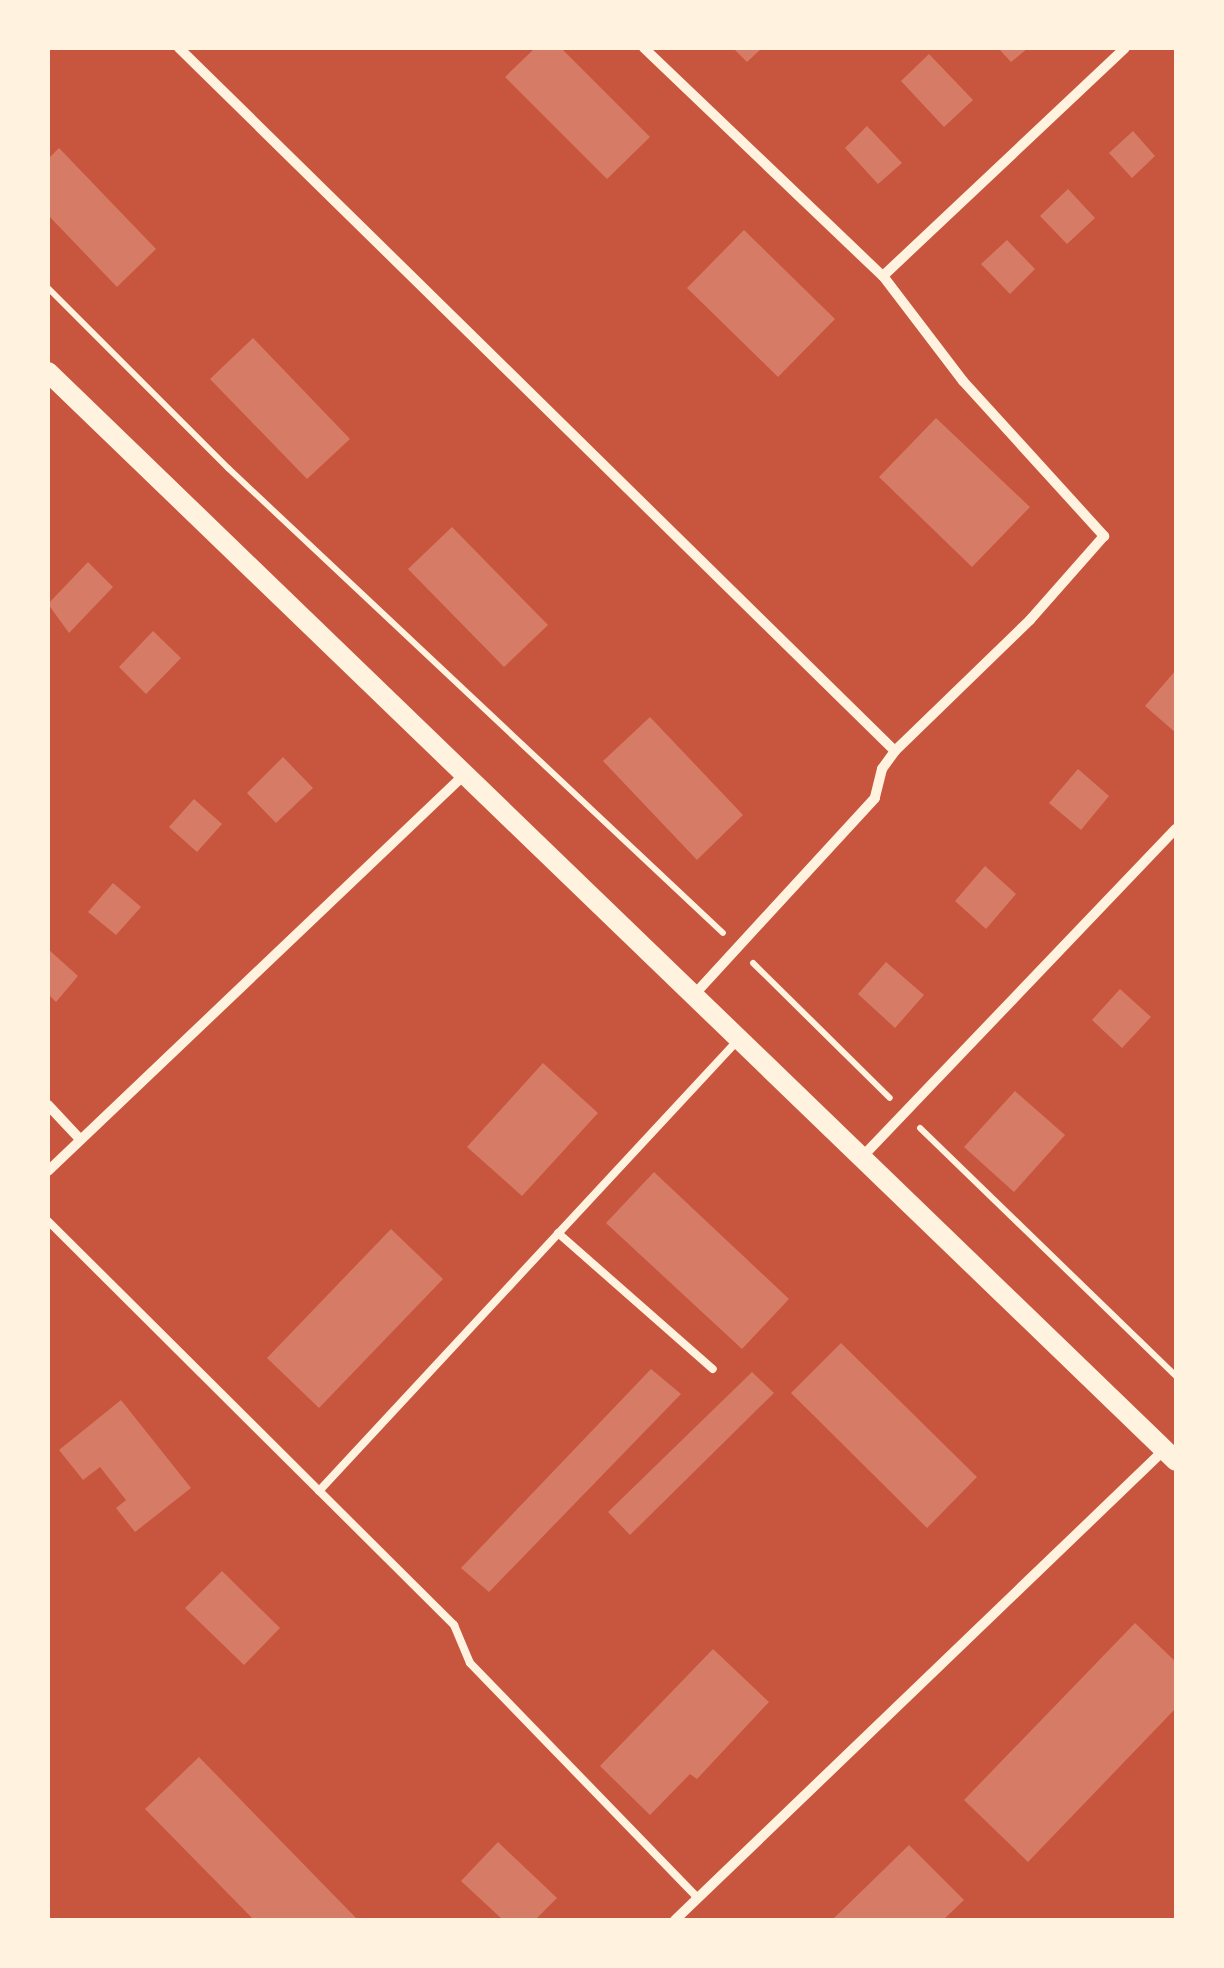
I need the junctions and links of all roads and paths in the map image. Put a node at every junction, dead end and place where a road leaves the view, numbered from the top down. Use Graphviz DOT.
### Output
graph roads {
  1 [pos="179,48"];
  2 [pos="644,48"];
  3 [pos="1125,48"];
  4 [pos="883,276"];
  5 [pos="48,288"];
  6 [pos="48,372"];
  7 [pos="895,751"];
  8 [pos="462,776"];
  9 [pos="1176,829"];
  10 [pos="738,948"];
  11 [pos="695,994"];
  12 [pos="740,1037"];
  13 [pos="48,1106"];
  14 [pos="904,1112"];
  15 [pos="79,1138"];
  16 [pos="865,1154"];
  17 [pos="48,1171"];
  18 [pos="48,1221"];
  19 [pos="558,1232"];
  20 [pos="713,1369"];
  21 [pos="1176,1376"];
  22 [pos="1170,1455"];
  23 [pos="319,1491"];
  24 [pos="698,1898"];
  25 [pos="675,1920"];
  1 -- 7 [label="street"];
  2 -- 4 [label="street"];
  3 -- 4 [label="street"];
  4 -- 7 [label="street"];
  5 -- 10 [label="path"];
  6 -- 8 [label="main road"];
  7 -- 10 [label="street"];
  8 -- 11 [label="main road"];
  8 -- 15 [label="street"];
  9 -- 14 [label="street"];
  10 -- 11 [label="street"];
  10 -- 14 [label="path"];
  11 -- 12 [label="main road"];
  12 -- 16 [label="main road"];
  12 -- 19 [label="lane"];
  13 -- 15 [label="street"];
  14 -- 16 [label="street"];
  14 -- 21 [label="path"];
  15 -- 17 [label="street"];
  16 -- 22 [label="main road"];
  18 -- 23 [label="lane"];
  19 -- 20 [label="lane"];
  19 -- 23 [label="lane"];
  22 -- 24 [label="street"];
  23 -- 24 [label="lane"];
  24 -- 25 [label="street"];
}
